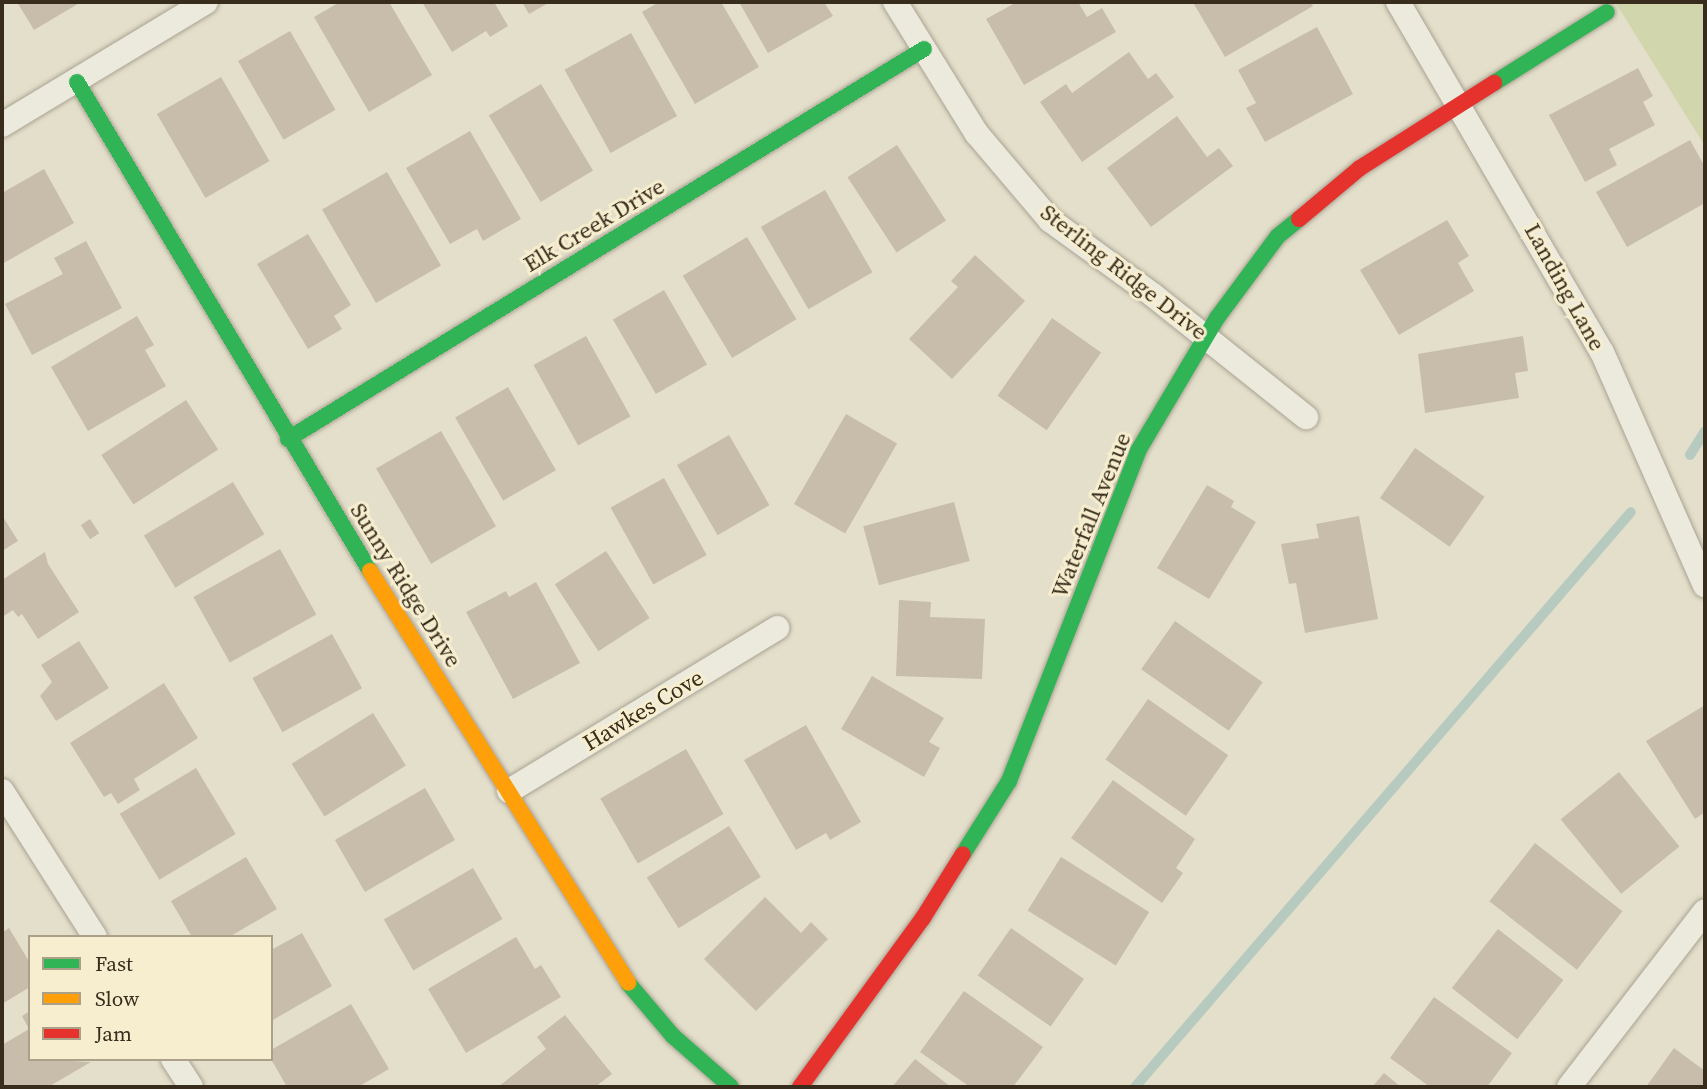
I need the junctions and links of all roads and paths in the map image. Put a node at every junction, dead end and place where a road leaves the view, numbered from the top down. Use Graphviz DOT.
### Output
graph roads {
  1 [pos="206,2"];
  2 [pos="895,2"];
  3 [pos="1398,2"];
  4 [pos="1607,12"];
  5 [pos="924,49"];
  6 [pos="76,82"];
  7 [pos="1460,104"];
  8 [pos="2,125"];
  9 [pos="1206,335"];
  10 [pos="1307,417"];
  11 [pos="288,439"];
  12 [pos="1705,585"];
  13 [pos="777,628"];
  14 [pos="2,791"];
  15 [pos="509,791"];
  16 [pos="1705,911"];
  17 [pos="94,935"];
  18 [pos="174,1061"];
  19 [pos="191,1087"];
  20 [pos="731,1087"];
  21 [pos="800,1087"];
  22 [pos="1569,1087"];
  1 -- 6 [label="street"];
  2 -- 5 [label="street, Sterling Ridge Drive"];
  3 -- 7 [label="street, Landing Lane"];
  4 -- 7 [label="street, Waterfall Avenue"];
  5 -- 9 [label="street, Sterling Ridge Drive"];
  5 -- 11 [label="street, Elk Creek Drive"];
  6 -- 8 [label="street"];
  6 -- 11 [label="street, Sunny Ridge Drive"];
  7 -- 9 [label="street, Waterfall Avenue"];
  7 -- 12 [label="street, Landing Lane"];
  9 -- 10 [label="street, Sterling Ridge Drive"];
  9 -- 21 [label="street, Waterfall Avenue"];
  11 -- 15 [label="street, Sunny Ridge Drive"];
  13 -- 15 [label="street, Hawkes Cove"];
  14 -- 17 [label="street"];
  15 -- 20 [label="street, Sunny Ridge Drive"];
  16 -- 22 [label="street"];
  18 -- 19 [label="street"];
}
